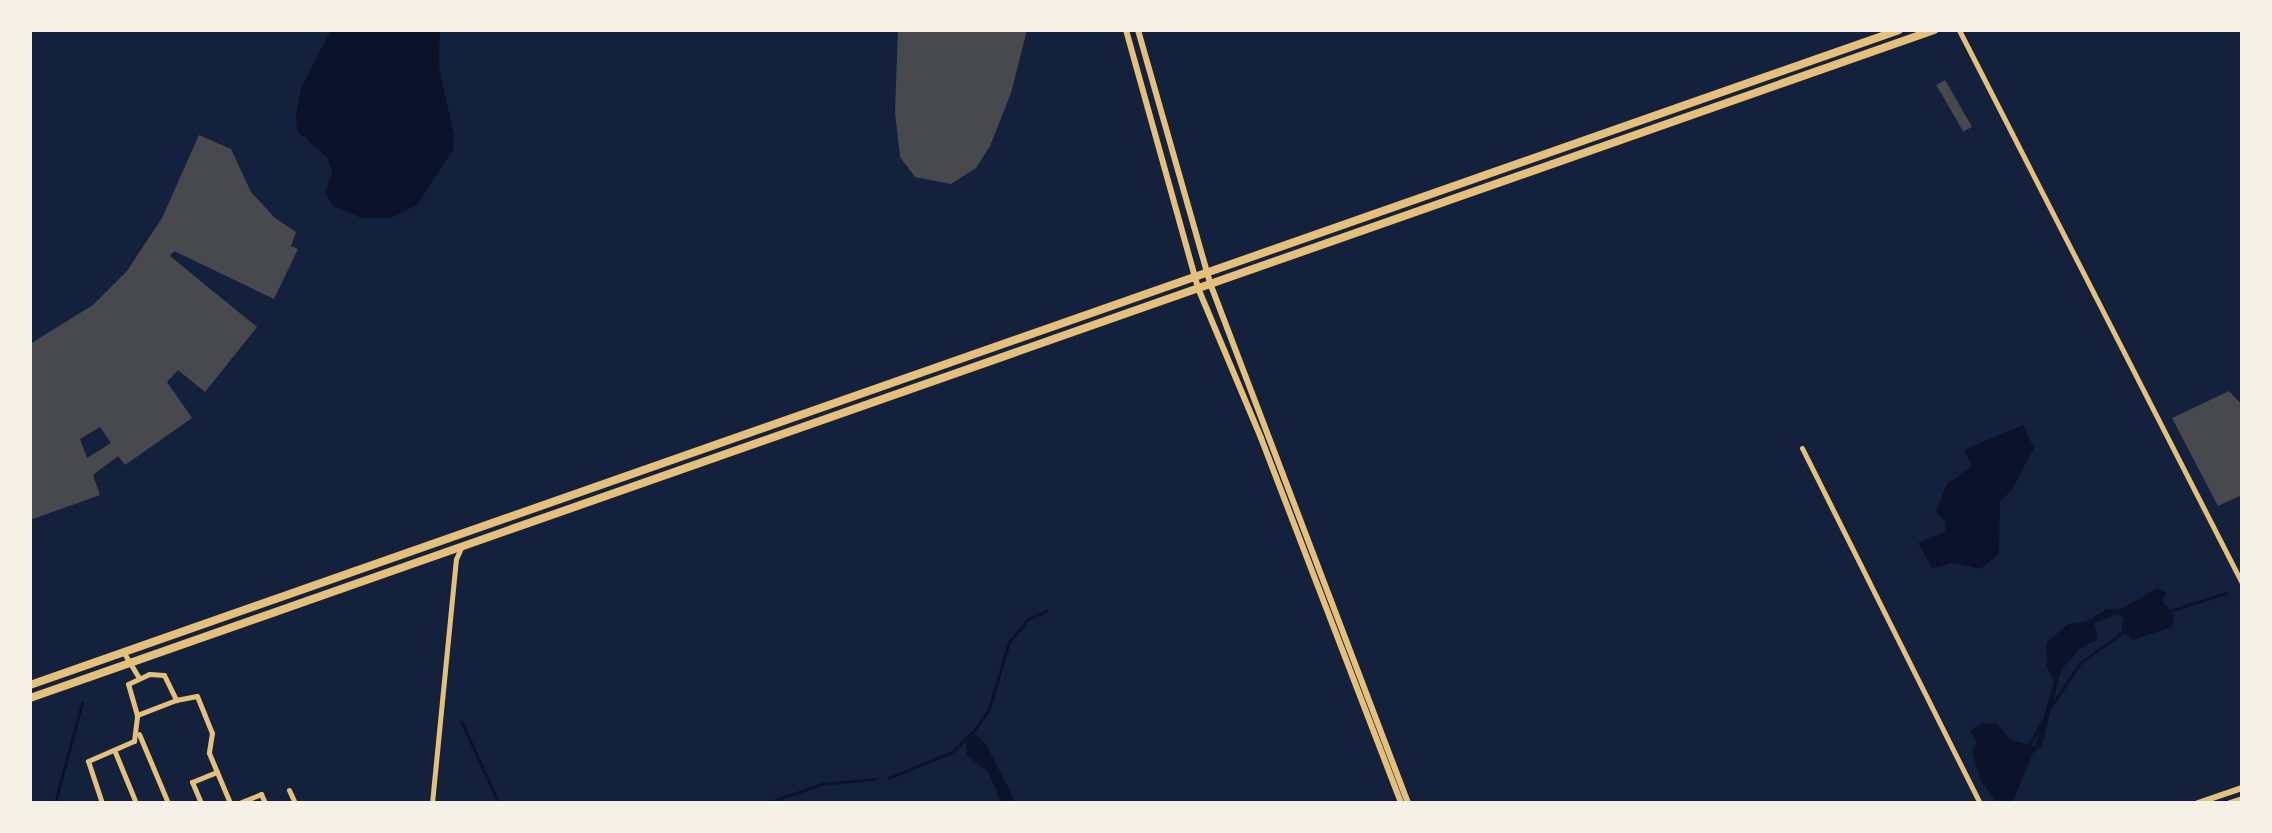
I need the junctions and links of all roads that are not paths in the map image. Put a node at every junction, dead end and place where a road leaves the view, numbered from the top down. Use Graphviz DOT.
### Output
graph roads {
  1 [pos="1126,30"];
  2 [pos="1138,30"];
  3 [pos="1899,30"];
  4 [pos="1934,30"];
  5 [pos="1959,30"];
  6 [pos="1206,273"];
  7 [pos="1195,277"];
  8 [pos="1210,284"];
  9 [pos="1198,288"];
  10 [pos="1802,448"];
  11 [pos="461,548"];
  12 [pos="2241,578"];
  13 [pos="124,653"];
  14 [pos="130,662"];
  15 [pos="139,678"];
  16 [pos="30,685"];
  17 [pos="30,698"];
  18 [pos="176,700"];
  19 [pos="137,715"];
  20 [pos="138,734"];
  21 [pos="115,752"];
  22 [pos="217,772"];
  23 [pos="2242,788"];
  24 [pos="289,790"];
  25 [pos="2242,799"];
  26 [pos="102,803"];
  27 [pos="136,803"];
  28 [pos="168,803"];
  29 [pos="201,803"];
  30 [pos="230,803"];
  31 [pos="239,803"];
  32 [pos="264,803"];
  33 [pos="295,803"];
  34 [pos="432,803"];
  35 [pos="1404,803"];
  36 [pos="1980,803"];
  37 [pos="2198,803"];
  38 [pos="2230,803"];
  1 -- 7 [label="street"];
  2 -- 6 [label="street"];
  3 -- 6 [label="main road"];
  4 -- 8 [label="main road"];
  5 -- 12 [label="street"];
  6 -- 7 [label="main road"];
  6 -- 8 [label="street"];
  7 -- 9 [label="street"];
  7 -- 13 [label="main road"];
  8 -- 9 [label="main road"];
  8 -- 35 [label="street"];
  9 -- 11 [label="main road"];
  9 -- 35 [label="street"];
  10 -- 36 [label="street"];
  11 -- 14 [label="main road"];
  11 -- 34 [label="street"];
  13 -- 14 [label="street"];
  13 -- 16 [label="main road"];
  14 -- 15 [label="street"];
  14 -- 17 [label="main road"];
  15 -- 18 [label="street"];
  15 -- 19 [label="street"];
  18 -- 19 [label="street"];
  18 -- 22 [label="street"];
  19 -- 20 [label="street"];
  20 -- 21 [label="street"];
  20 -- 28 [label="street"];
  21 -- 26 [label="street"];
  21 -- 27 [label="street"];
  22 -- 29 [label="street"];
  22 -- 30 [label="street"];
  23 -- 37 [label="street"];
  24 -- 33 [label="street"];
  25 -- 38 [label="street"];
  31 -- 32 [label="street"];
}
